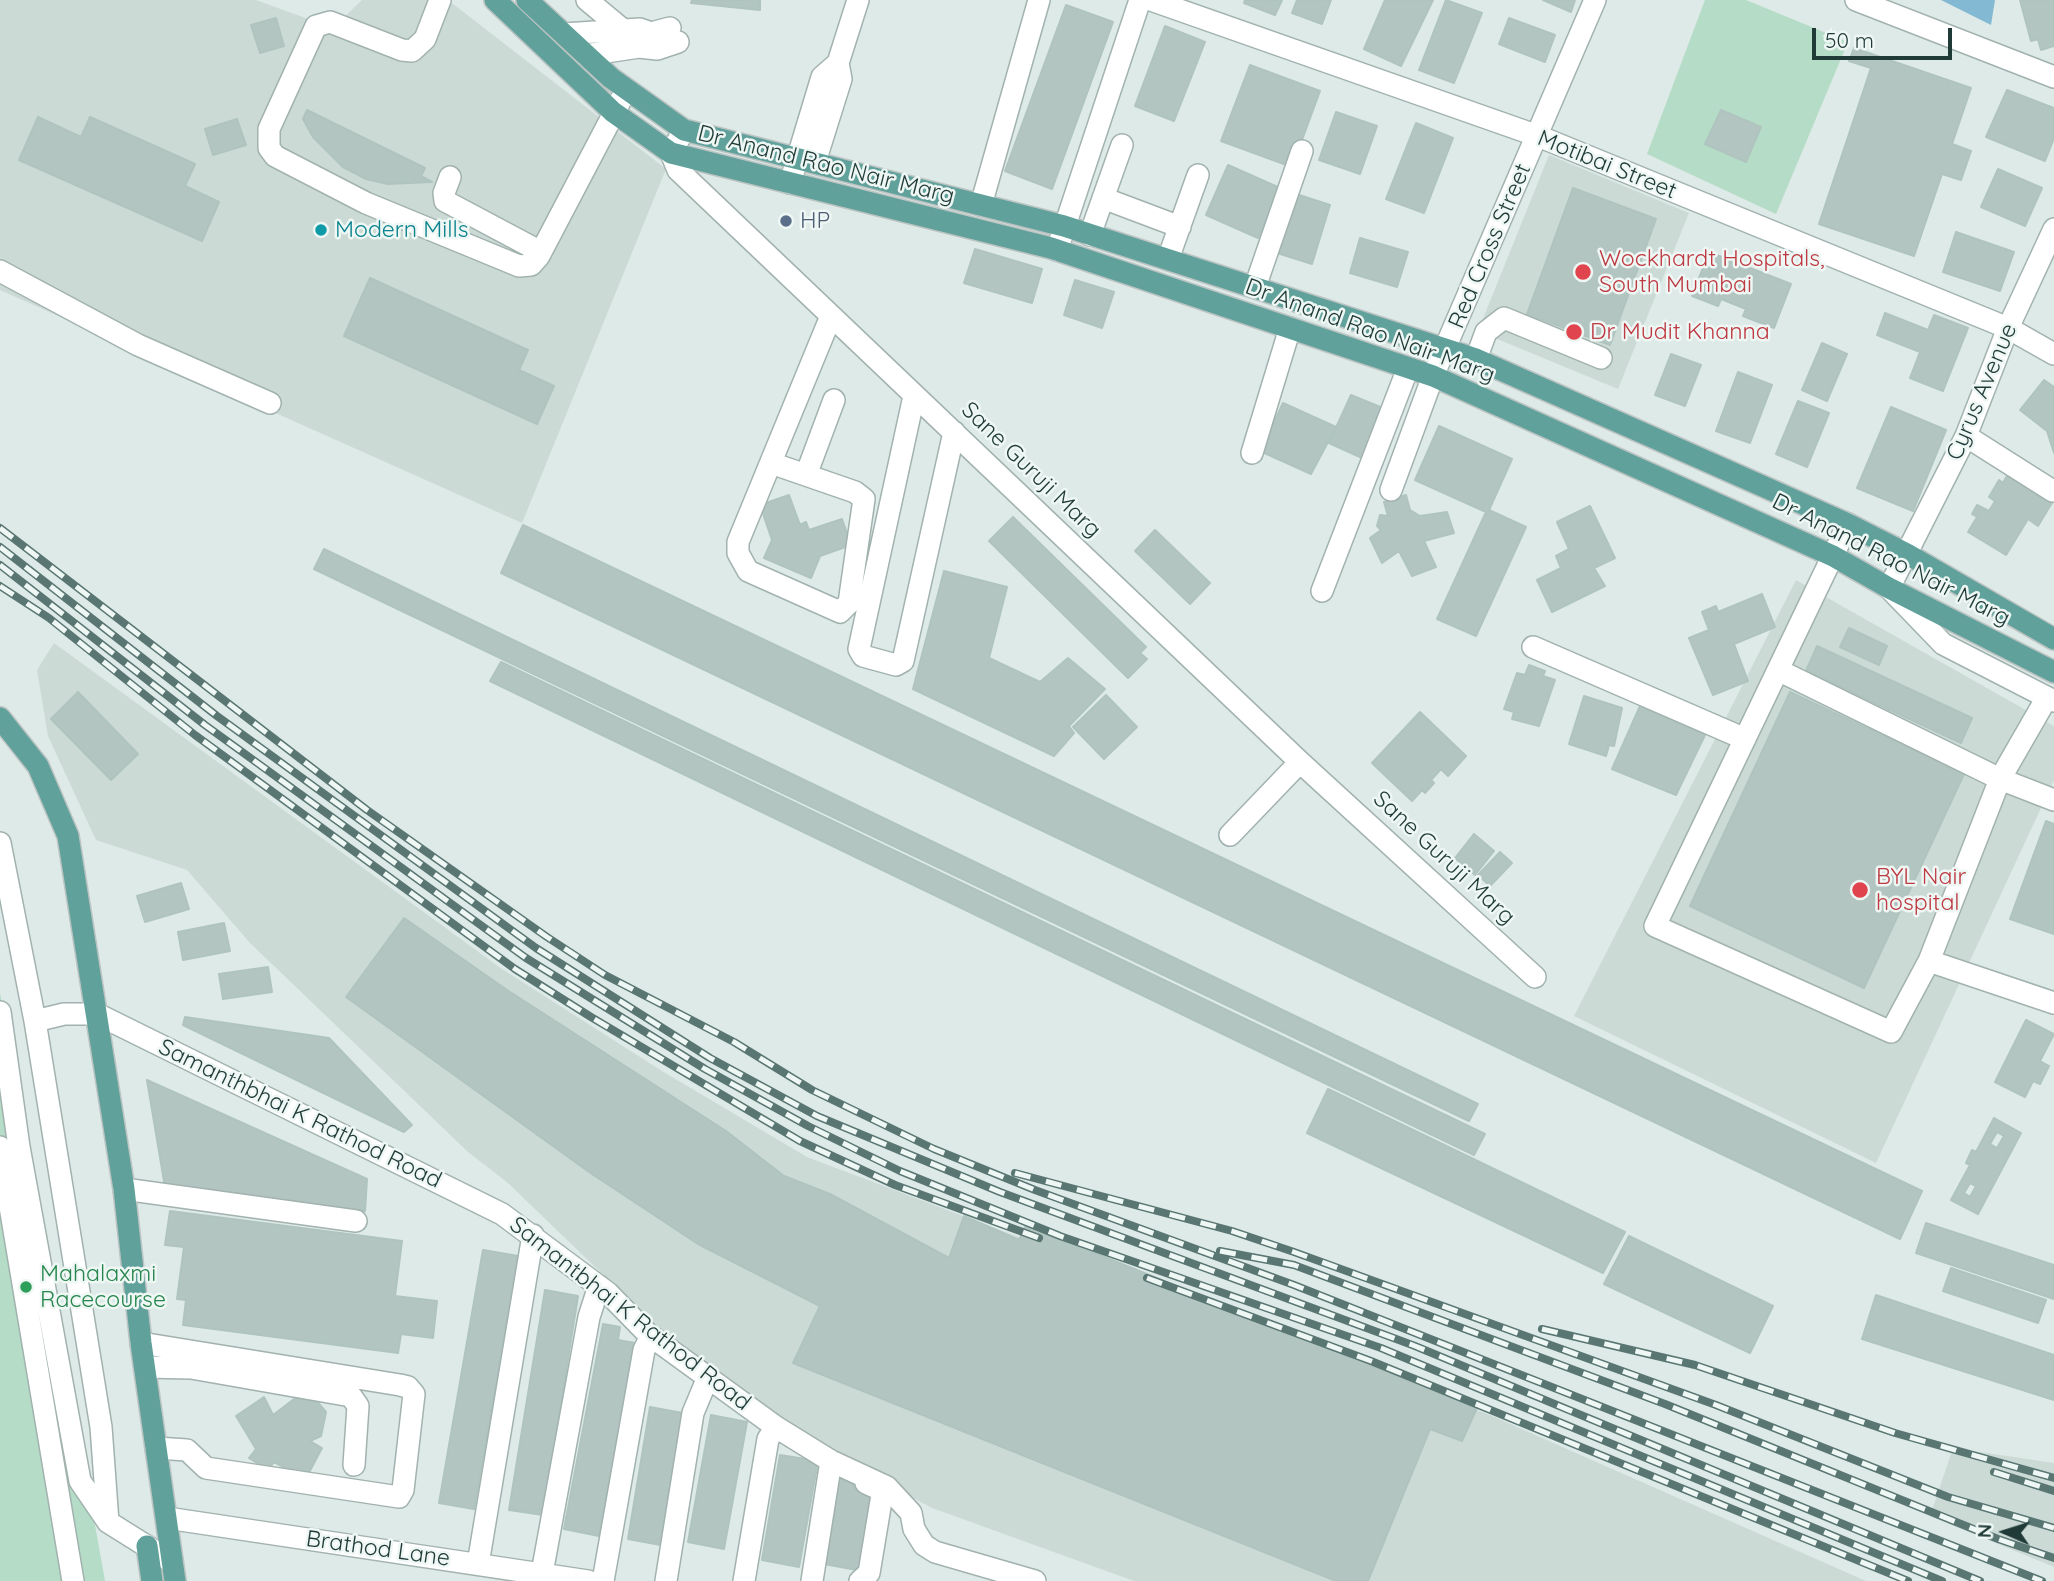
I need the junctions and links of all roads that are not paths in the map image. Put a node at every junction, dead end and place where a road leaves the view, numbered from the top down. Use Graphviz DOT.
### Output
graph roads {
  1 [pos="440,0"];
  2 [pos="495,0"];
  3 [pos="527,0"];
  4 [pos="587,0"];
  5 [pos="858,0"];
  6 [pos="1039,0"];
  7 [pos="1140,0"];
  8 [pos="1151,0"];
  9 [pos="1595,0"];
  10 [pos="1856,0"];
  11 [pos="622,29"];
  12 [pos="564,34"];
  13 [pos="586,55"];
  14 [pos="2054,77"];
  15 [pos="626,90"];
  16 [pos="613,112"];
  17 [pos="684,130"];
  18 [pos="1538,136"];
  19 [pos="1122,145"];
  20 [pos="1303,151"];
  21 [pos="671,153"];
  22 [pos="806,160"];
  23 [pos="1198,175"];
  24 [pos="450,177"];
  25 [pos="790,183"];
  26 [pos="1103,198"];
  27 [pos="981,205"];
  28 [pos="1064,226"];
  29 [pos="1180,228"];
  30 [pos="2054,229"];
  31 [pos="1090,234"];
  32 [pos="1057,250"];
  33 [pos="541,251"];
  34 [pos="1168,259"];
  35 [pos="0,271"];
  36 [pos="1255,287"];
  37 [pos="831,316"];
  38 [pos="1290,328"];
  39 [pos="2008,328"];
  40 [pos="1445,349"];
  41 [pos="2054,354"];
  42 [pos="1601,358"];
  43 [pos="1476,359"];
  44 [pos="1408,368"];
  45 [pos="1433,376"];
  46 [pos="914,396"];
  47 [pos="834,400"];
  48 [pos="270,403"];
  49 [pos="954,432"];
  50 [pos="1966,436"];
  51 [pos="1252,453"];
  52 [pos="771,463"];
  53 [pos="806,475"];
  54 [pos="1391,490"];
  55 [pos="2053,491"];
  56 [pos="1848,524"];
  57 [pos="1907,554"];
  58 [pos="1833,556"];
  59 [pos="1889,588"];
  60 [pos="1322,591"];
  61 [pos="2054,639"];
  62 [pos="1533,647"];
  63 [pos="1778,670"];
  64 [pos="2054,672"];
  65 [pos="2050,700"];
  66 [pos="0,718"];
  67 [pos="1745,739"];
  68 [pos="1300,762"];
  69 [pos="2000,779"];
  70 [pos="2054,800"];
  71 [pos="1230,835"];
  72 [pos="0,843"];
  73 [pos="1929,961"];
  74 [pos="1535,977"];
  75 [pos="2054,1003"];
  76 [pos="0,1012"];
  77 [pos="97,1014"];
  78 [pos="35,1021"];
  79 [pos="0,1147"];
  80 [pos="124,1189"];
  81 [pos="502,1214"];
  82 [pos="356,1222"];
  83 [pos="533,1235"];
  84 [pos="599,1286"];
  85 [pos="651,1335"];
  86 [pos="141,1343"];
  87 [pos="175,1357"];
  88 [pos="145,1367"];
  89 [pos="708,1377"];
  90 [pos="776,1427"];
  91 [pos="156,1448"];
  92 [pos="354,1465"];
  93 [pos="830,1465"];
  94 [pos="167,1518"];
  95 [pos="108,1522"];
  96 [pos="147,1546"];
  97 [pos="478,1564"];
  98 [pos="174,1572"];
  99 [pos="541,1573"];
  100 [pos="751,1580"];
  101 [pos="73,1581"];
  102 [pos="152,1581"];
  103 [pos="588,1581"];
  104 [pos="603,1581"];
  105 [pos="666,1581"];
  106 [pos="812,1581"];
  107 [pos="860,1581"];
  108 [pos="1035,1581"];
  1 -- 33 [label="street"];
  2 -- 16 [label="main road, Sane Guruji Marg"];
  3 -- 12 [label="main road"];
  4 -- 11 [label="street"];
  5 -- 22 [label="street"];
  6 -- 27 [label="street"];
  7 -- 28 [label="street"];
  8 -- 18 [label="street, Motibai Street"];
  9 -- 18 [label="street, Red Cross Street"];
  10 -- 14 [label="street"];
  11 -- 12 [label="street"];
  11 -- 13 [label="street"];
  12 -- 13 [label="main road"];
  13 -- 15 [label="main road"];
  15 -- 16 [label="street"];
  15 -- 17 [label="main road"];
  16 -- 21 [label="main road, Sane Guruji Marg"];
  16 -- 33 [label="street"];
  17 -- 21 [label="street"];
  17 -- 22 [label="main road, Dr Anand Rao Nair Marg"];
  18 -- 39 [label="street, Motibai Street"];
  18 -- 40 [label="street, Red Cross Street"];
  19 -- 26 [label="street"];
  20 -- 36 [label="street"];
  21 -- 25 [label="main road, Dr Anand Rao Nair Marg"];
  21 -- 37 [label="street, Sane Guruji Marg"];
  22 -- 25 [label="street"];
  22 -- 27 [label="main road, Dr Anand Rao Nair Marg"];
  23 -- 29 [label="street"];
  24 -- 33 [label="street"];
  25 -- 32 [label="main road, Dr Anand Rao Nair Marg"];
  26 -- 29 [label="street"];
  26 -- 31 [label="street"];
  27 -- 28 [label="main road, Dr Anand Rao Nair Marg"];
  28 -- 31 [label="main road, Dr Anand Rao Nair Marg"];
  28 -- 32 [label="street"];
  29 -- 34 [label="street"];
  30 -- 39 [label="street, Cyrus Avenue"];
  31 -- 34 [label="main road, Dr Anand Rao Nair Marg"];
  32 -- 38 [label="main road, Dr Anand Rao Nair Marg"];
  34 -- 36 [label="main road, Dr Anand Rao Nair Marg"];
  35 -- 48 [label="street"];
  36 -- 40 [label="main road, Dr Anand Rao Nair Marg"];
  37 -- 46 [label="street, Sane Guruji Marg"];
  37 -- 52 [label="street"];
  38 -- 44 [label="main road, Dr Anand Rao Nair Marg"];
  38 -- 51 [label="street"];
  39 -- 41 [label="street, Motibai Street"];
  39 -- 50 [label="street, Cyrus Avenue"];
  40 -- 43 [label="main road, Dr Anand Rao Nair Marg"];
  40 -- 45 [label="street, Red Cross Street"];
  42 -- 43 [label="street"];
  43 -- 56 [label="main road, Dr Anand Rao Nair Marg"];
  44 -- 45 [label="main road, Dr Anand Rao Nair Marg"];
  44 -- 60 [label="street"];
  45 -- 54 [label="street, Red Cross Street"];
  45 -- 58 [label="main road, Dr Anand Rao Nair Marg"];
  46 -- 49 [label="street, Sane Guruji Marg"];
  46 -- 49 [label="street"];
  47 -- 53 [label="street"];
  49 -- 68 [label="street, Sane Guruji Marg"];
  50 -- 55 [label="street"];
  50 -- 57 [label="street, Cyrus Avenue"];
  52 -- 53 [label="street"];
  52 -- 53 [label="street"];
  56 -- 57 [label="main road, Dr Anand Rao Nair Marg"];
  56 -- 58 [label="street"];
  57 -- 59 [label="street, Cyrus Avenue"];
  57 -- 61 [label="main road, Dr Anand Rao Nair Marg"];
  58 -- 59 [label="main road, Dr Anand Rao Nair Marg"];
  58 -- 63 [label="street"];
  59 -- 64 [label="main road, Dr Anand Rao Nair Marg"];
  59 -- 65 [label="street"];
  62 -- 67 [label="street"];
  63 -- 67 [label="street"];
  63 -- 69 [label="street"];
  65 -- 69 [label="street"];
  66 -- 77 [label="main road"];
  67 -- 73 [label="street"];
  68 -- 71 [label="street"];
  68 -- 74 [label="street, Sane Guruji Marg"];
  69 -- 70 [label="street"];
  69 -- 73 [label="street"];
  72 -- 78 [label="street"];
  73 -- 75 [label="street"];
  76 -- 95 [label="street"];
  77 -- 78 [label="street"];
  77 -- 80 [label="main road"];
  77 -- 81 [label="street, Samanthbhai K Rathod Road"];
  78 -- 95 [label="street"];
  79 -- 101 [label="street"];
  80 -- 82 [label="street"];
  80 -- 86 [label="main road"];
  81 -- 83 [label="street, Samantbhai K Rathod Road"];
  83 -- 84 [label="street, Samantbhai K Rathod Road"];
  83 -- 97 [label="street"];
  84 -- 85 [label="street, Samantbhai K Rathod Road"];
  84 -- 99 [label="street"];
  85 -- 89 [label="street, Samantbhai K Rathod Road"];
  85 -- 104 [label="street"];
  86 -- 87 [label="street"];
  86 -- 88 [label="main road"];
  87 -- 88 [label="street"];
  87 -- 91 [label="street"];
  87 -- 92 [label="street"];
  88 -- 91 [label="main road"];
  89 -- 90 [label="street, Samantbhai K Rathod Road"];
  89 -- 105 [label="street"];
  90 -- 93 [label="street, Samantbhai K Rathod Road"];
  90 -- 100 [label="street"];
  91 -- 94 [label="main road"];
  93 -- 106 [label="street"];
  93 -- 107 [label="street"];
  93 -- 108 [label="street, Samantbhai K Rathod Road"];
  94 -- 97 [label="street, Brathod Lane"];
  94 -- 98 [label="main road"];
  95 -- 96 [label="street"];
  96 -- 98 [label="street"];
  96 -- 102 [label="main road"];
  97 -- 99 [label="street, Brathod Lane"];
  99 -- 103 [label="street, Brathod Lane"];
}
